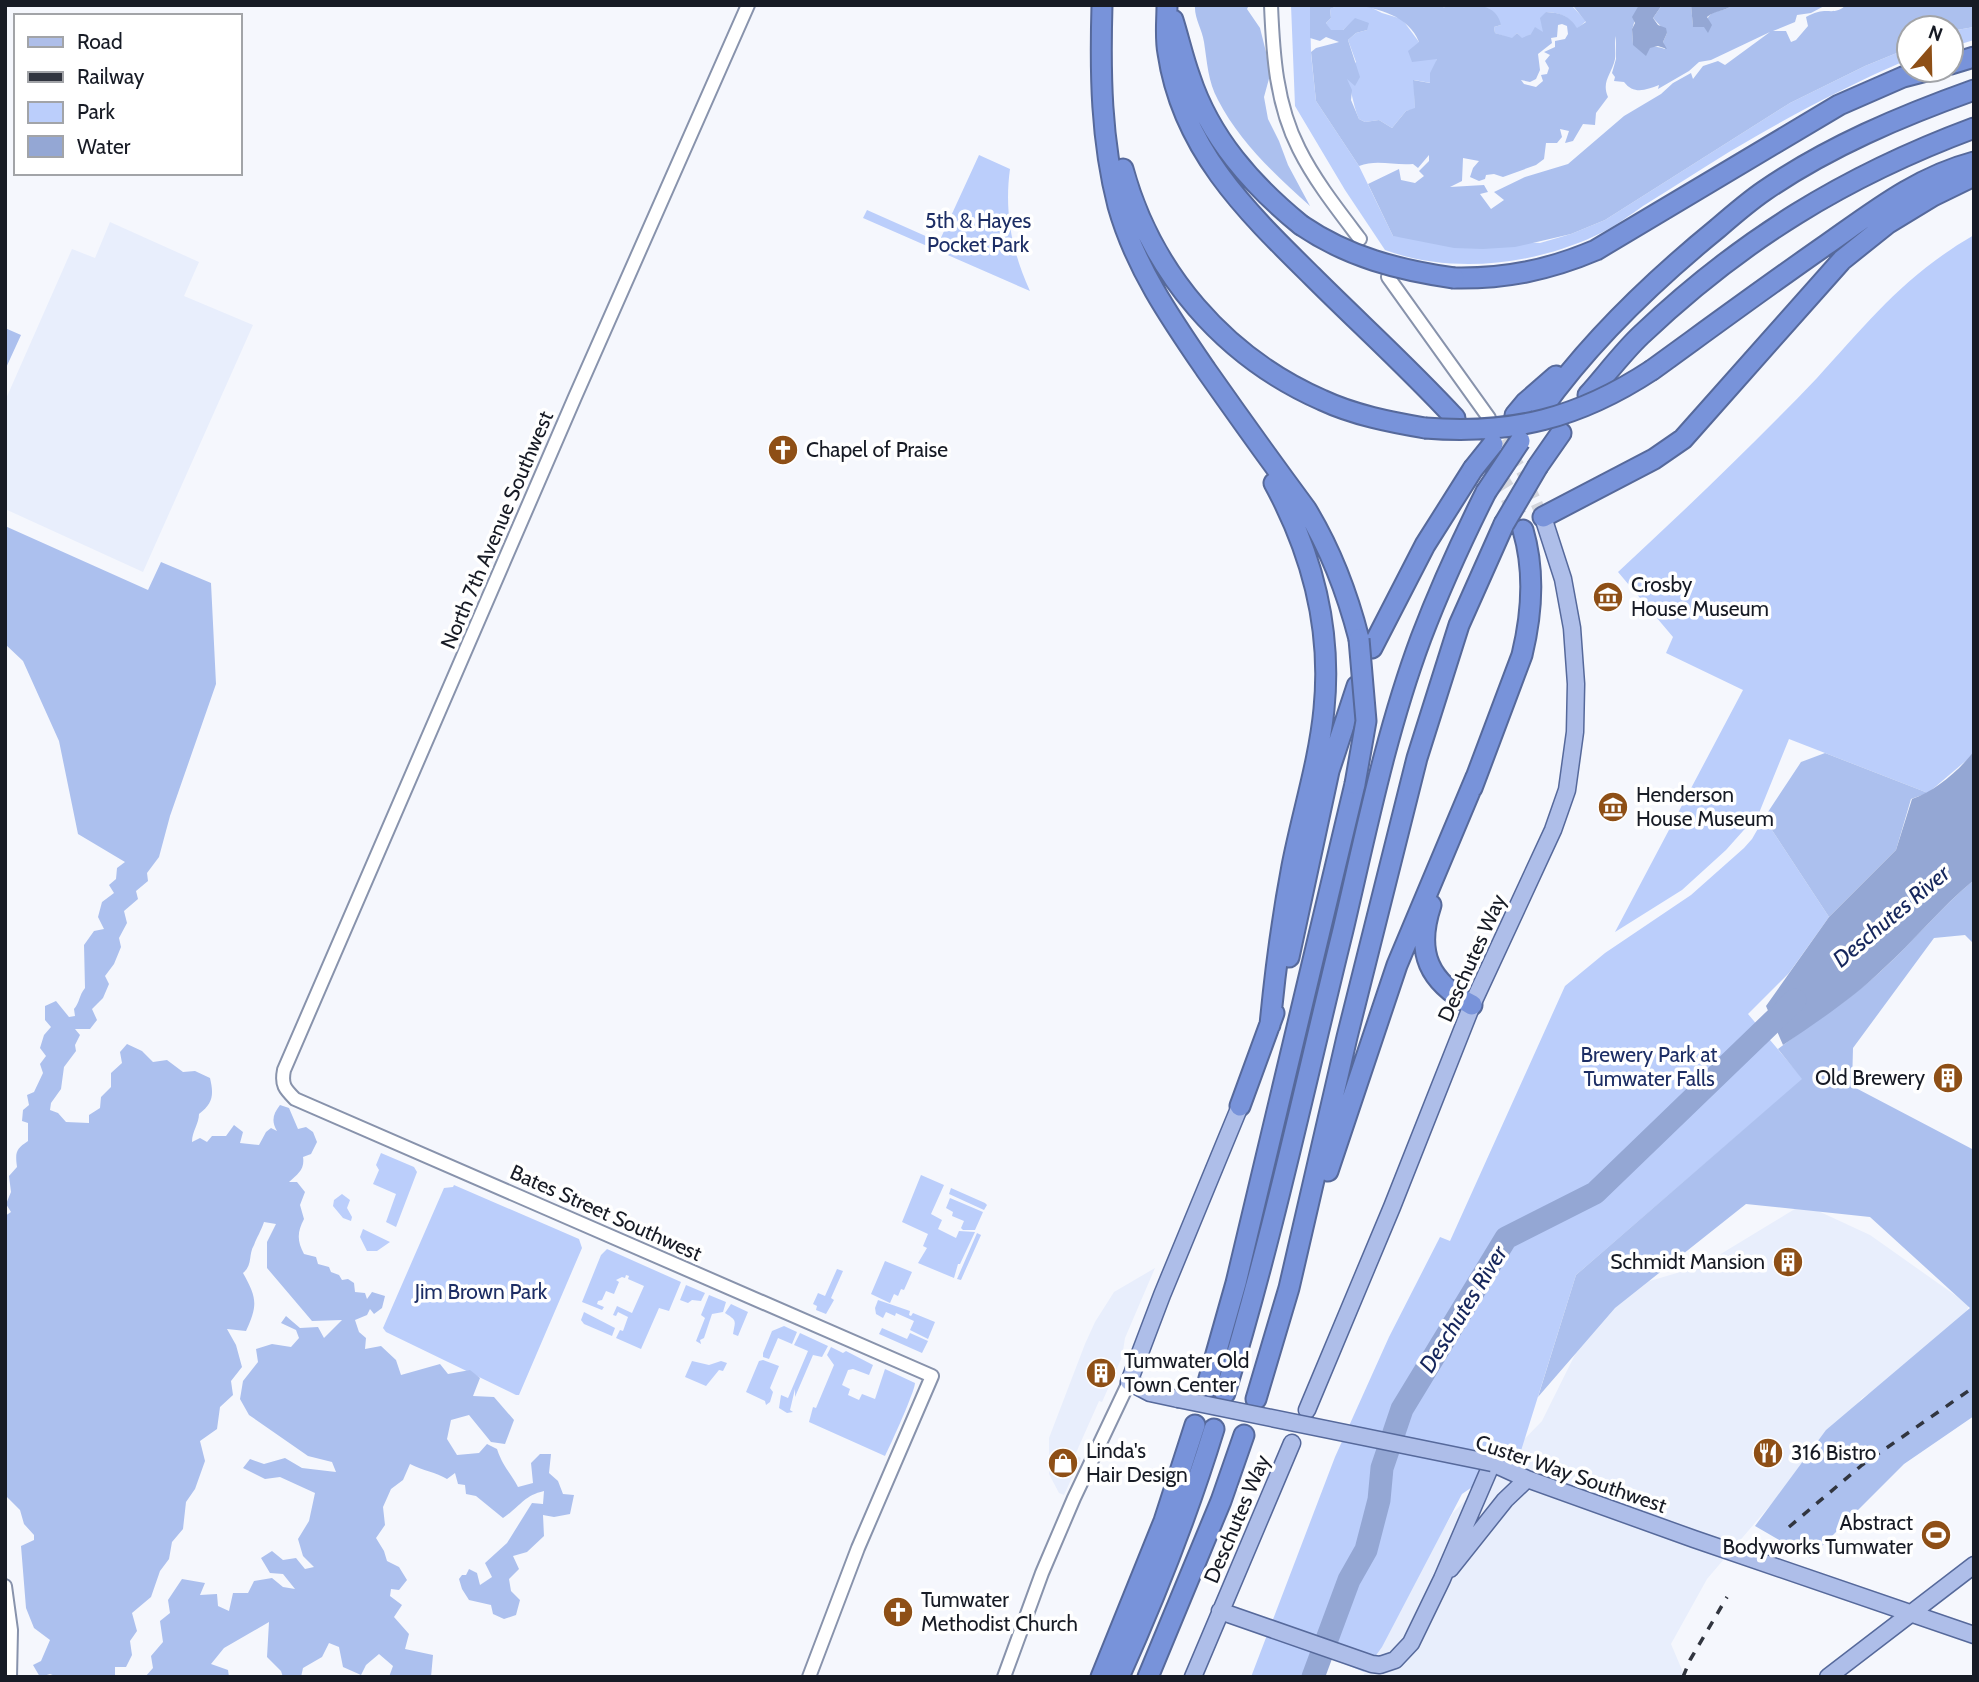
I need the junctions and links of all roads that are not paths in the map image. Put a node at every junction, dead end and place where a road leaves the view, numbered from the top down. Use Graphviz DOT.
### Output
graph roads {
  1 [pos="748,5"];
  2 [pos="1103,5"];
  3 [pos="1168,5"];
  4 [pos="1271,5"];
  5 [pos="1895,81"];
  6 [pos="1974,90"];
  7 [pos="1974,128"];
  8 [pos="1974,162"];
  9 [pos="1974,176"];
  10 [pos="1360,239"];
  11 [pos="1388,277"];
  12 [pos="1604,334"];
  13 [pos="1588,395"];
  14 [pos="1541,410"];
  15 [pos="1235,412"];
  16 [pos="1516,415"];
  17 [pos="1455,418"];
  18 [pos="1489,418"];
  19 [pos="1561,433"];
  20 [pos="1520,441"];
  21 [pos="1483,446"];
  22 [pos="1541,513"];
  23 [pos="1513,527"];
  24 [pos="1365,644"];
  25 [pos="1357,686"];
  26 [pos="1476,777"];
  27 [pos="1472,1005"];
  28 [pos="1270,1025"];
  29 [pos="284,1070"];
  30 [pos="1241,1106"];
  31 [pos="1289,1289"];
  32 [pos="1129,1382"];
  33 [pos="1256,1399"];
  34 [pos="1307,1410"];
  35 [pos="1244,1434"];
  36 [pos="1292,1443"];
  37 [pos="1492,1463"];
  38 [pos="1527,1479"];
  39 [pos="1974,1565"];
  40 [pos="1442,1579"];
  41 [pos="5,1586"];
  42 [pos="1220,1611"];
  43 [pos="1910,1613"];
  44 [pos="1974,1635"];
  45 [pos="10,1677"];
  46 [pos="809,1677"];
  47 [pos="1003,1677"];
  48 [pos="1101,1677"];
  49 [pos="1119,1677"];
  50 [pos="1148,1677"];
  51 [pos="1193,1677"];
  52 [pos="1828,1677"];
  1 -- 29 [label="street, North 7th Avenue Southwest"];
  2 -- 8 [label="highway, bridge"];
  2 -- 15 [label="highway"];
  3 -- 5 [label="highway, bridge"];
  3 -- 17 [label="highway"];
  4 -- 10 [label="street"];
  6 -- 12 [label="highway"];
  7 -- 13 [label="highway"];
  9 -- 22 [label="highway"];
  11 -- 18 [label="street"];
  12 -- 14 [label="highway"];
  12 -- 16 [label="highway"];
  15 -- 24 [label="highway"];
  15 -- 28 [label="highway"];
  19 -- 23 [label="highway, bridge"];
  20 -- 24 [label="highway, bridge"];
  21 -- 24 [label="highway, bridge"];
  22 -- 27 [label="main road, Deschutes Way"];
  23 -- 26 [label="highway"];
  23 -- 31 [label="highway"];
  25 -- 28 [label="highway"];
  26 -- 27 [label="highway"];
  26 -- 31 [label="highway"];
  27 -- 34 [label="main road, Deschutes Way"];
  28 -- 30 [label="highway"];
  29 -- 46 [label="street, Bates Street Southwest"];
  30 -- 32 [label="main road"];
  31 -- 33 [label="highway"];
  32 -- 37 [label="main road, Custer Way Southwest, bridge"];
  32 -- 47 [label="street"];
  35 -- 50 [label="highway"];
  36 -- 42 [label="main road, Deschutes Way"];
  37 -- 38 [label="main road, Custer Way Southwest"];
  37 -- 40 [label="main road"];
  38 -- 40 [label="main road"];
  38 -- 43 [label="main road, Custer Way Southwest"];
  39 -- 43 [label="main road"];
  40 -- 42 [label="main road"];
  41 -- 45 [label="street"];
  42 -- 51 [label="main road, Deschutes Way"];
  43 -- 44 [label="main road, Custer Way Southwest"];
  43 -- 52 [label="main road"];
  48 -- 49 [label="highway"];
}
